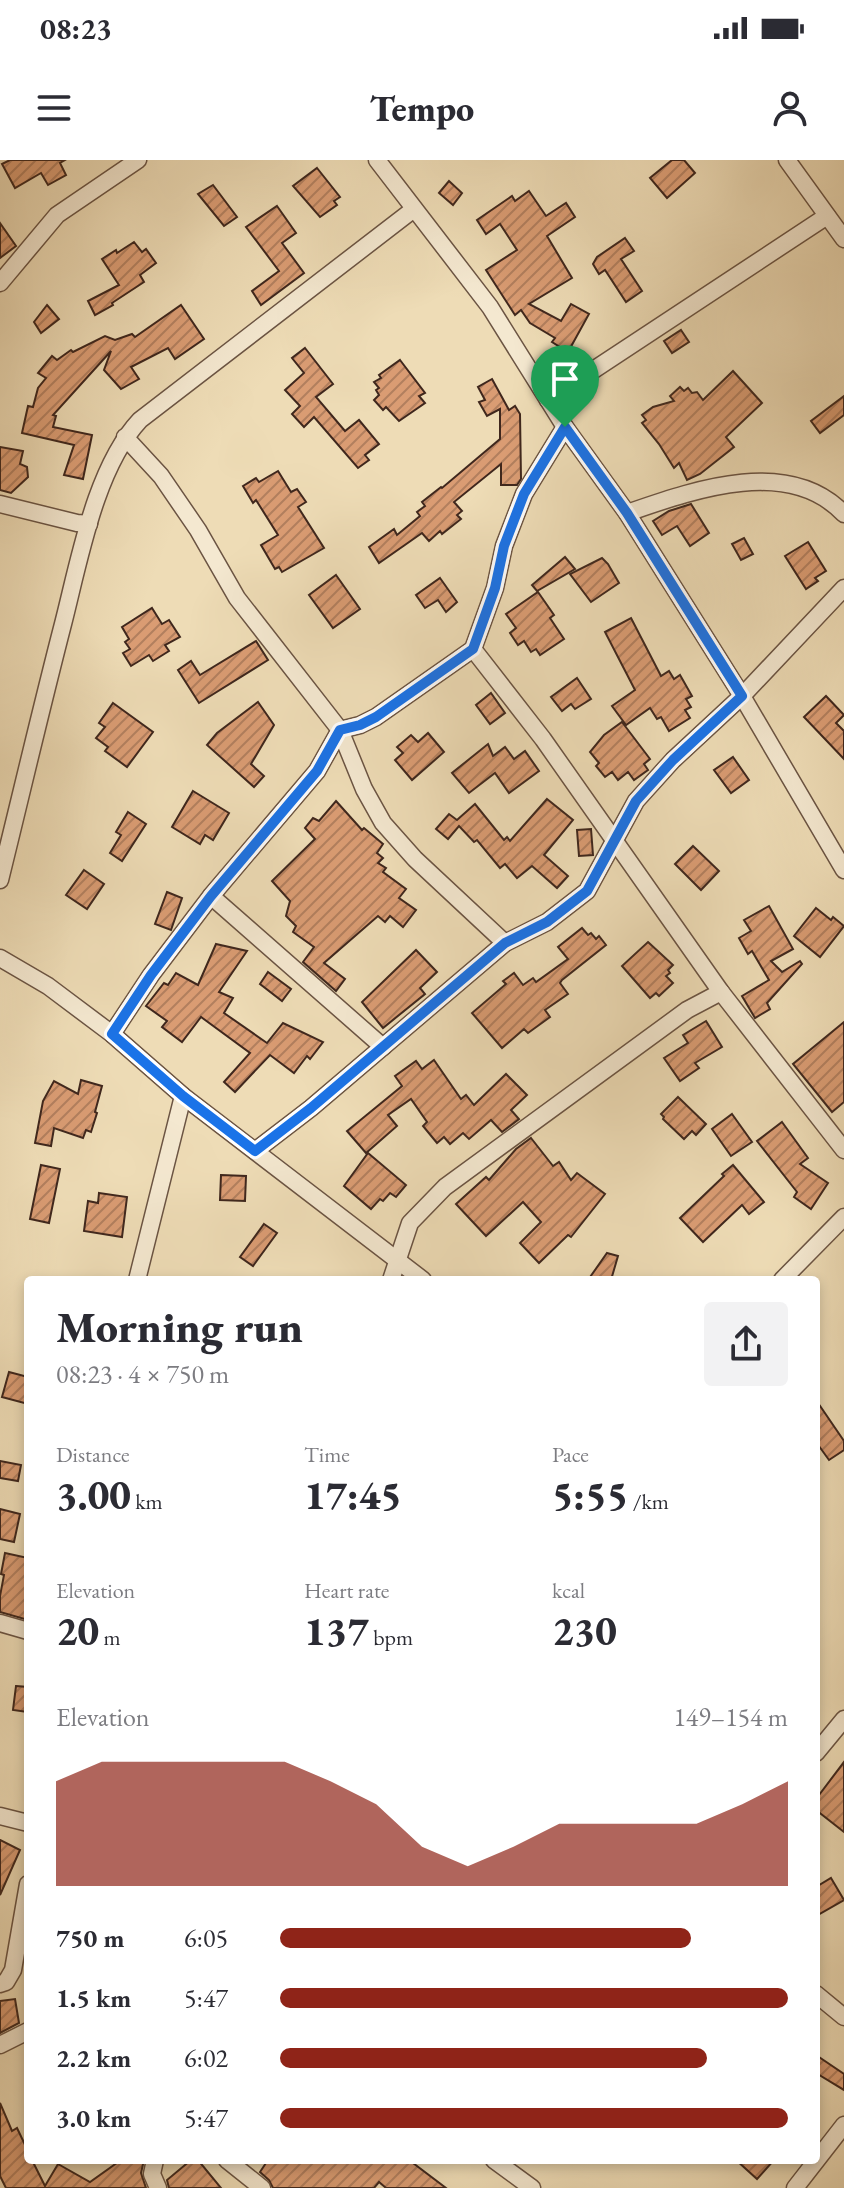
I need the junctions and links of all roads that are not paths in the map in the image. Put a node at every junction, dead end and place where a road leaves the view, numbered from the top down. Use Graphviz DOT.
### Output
graph roads {
  1 [pos="138,160"];
  2 [pos="377,160"];
  3 [pos="787,160"];
  4 [pos="414,209"];
  5 [pos="827,216"];
  6 [pos="844,239"];
  7 [pos="0,283"];
  8 [pos="548,400"];
  9 [pos="565,427"];
  10 [pos="125,437"];
  11 [pos="0,504"];
  12 [pos="627,513"];
  13 [pos="844,514"];
  14 [pos="89,524"];
  15 [pos="844,588"];
  16 [pos="473,649"];
  17 [pos="742,696"];
  18 [pos="340,730"];
  19 [pos="613,841"];
  20 [pos="844,870"];
  21 [pos="0,880"];
  22 [pos="211,896"];
  23 [pos="505,943"];
  24 [pos="0,958"];
  25 [pos="721,992"];
  26 [pos="112,1034"];
  27 [pos="383,1047"];
  28 [pos="183,1096"];
  29 [pos="844,1150"];
  30 [pos="255,1151"];
  31 [pos="844,1217"];
  32 [pos="397,1260"];
  33 [pos="138,1276"];
  34 [pos="392,1276"];
  35 [pos="418,1276"];
  36 [pos="786,1276"];
  37 [pos="0,1623"];
  38 [pos="24,1630"];
  39 [pos="841,1729"];
  40 [pos="820,1749"];
  41 [pos="0,1816"];
  42 [pos="24,1822"];
  43 [pos="24,1907"];
  44 [pos="0,1984"];
  45 [pos="820,1997"];
  46 [pos="844,2017"];
  47 [pos="24,2033"];
  48 [pos="0,2045"];
  49 [pos="844,2125"];
  50 [pos="820,2156"];
  51 [pos="154,2164"];
  52 [pos="232,2164"];
  53 [pos="499,2164"];
  54 [pos="814,2164"];
  55 [pos="158,2188"];
  56 [pos="262,2188"];
  57 [pos="532,2188"];
  58 [pos="795,2188"];
  1 -- 7 [label="street"];
  2 -- 4 [label="street"];
  3 -- 5 [label="street"];
  4 -- 8 [label="street"];
  4 -- 10 [label="street"];
  5 -- 6 [label="street"];
  5 -- 8 [label="street"];
  8 -- 9 [label="street"];
  9 -- 12 [label="street"];
  9 -- 16 [label="street"];
  10 -- 14 [label="street"];
  10 -- 18 [label="street"];
  11 -- 14 [label="street"];
  12 -- 13 [label="street"];
  12 -- 17 [label="street"];
  14 -- 21 [label="street"];
  15 -- 17 [label="street"];
  16 -- 18 [label="street"];
  16 -- 19 [label="street"];
  17 -- 19 [label="street"];
  17 -- 20 [label="street"];
  18 -- 22 [label="street"];
  18 -- 23 [label="street"];
  19 -- 23 [label="street"];
  19 -- 25 [label="street"];
  22 -- 26 [label="street"];
  22 -- 27 [label="street"];
  23 -- 27 [label="street"];
  24 -- 26 [label="street"];
  25 -- 29 [label="street"];
  25 -- 32 [label="street"];
  26 -- 28 [label="street"];
  27 -- 30 [label="street"];
  28 -- 30 [label="street"];
  28 -- 33 [label="street"];
  30 -- 32 [label="street"];
  31 -- 36 [label="street"];
  32 -- 34 [label="street"];
  32 -- 35 [label="street"];
  37 -- 38 [label="street"];
  39 -- 40 [label="street"];
  41 -- 42 [label="street"];
  43 -- 44 [label="street"];
  45 -- 46 [label="street"];
  47 -- 48 [label="street"];
  49 -- 50 [label="street"];
  51 -- 55 [label="street"];
  52 -- 56 [label="street"];
  53 -- 57 [label="street"];
  54 -- 58 [label="street"];
}
